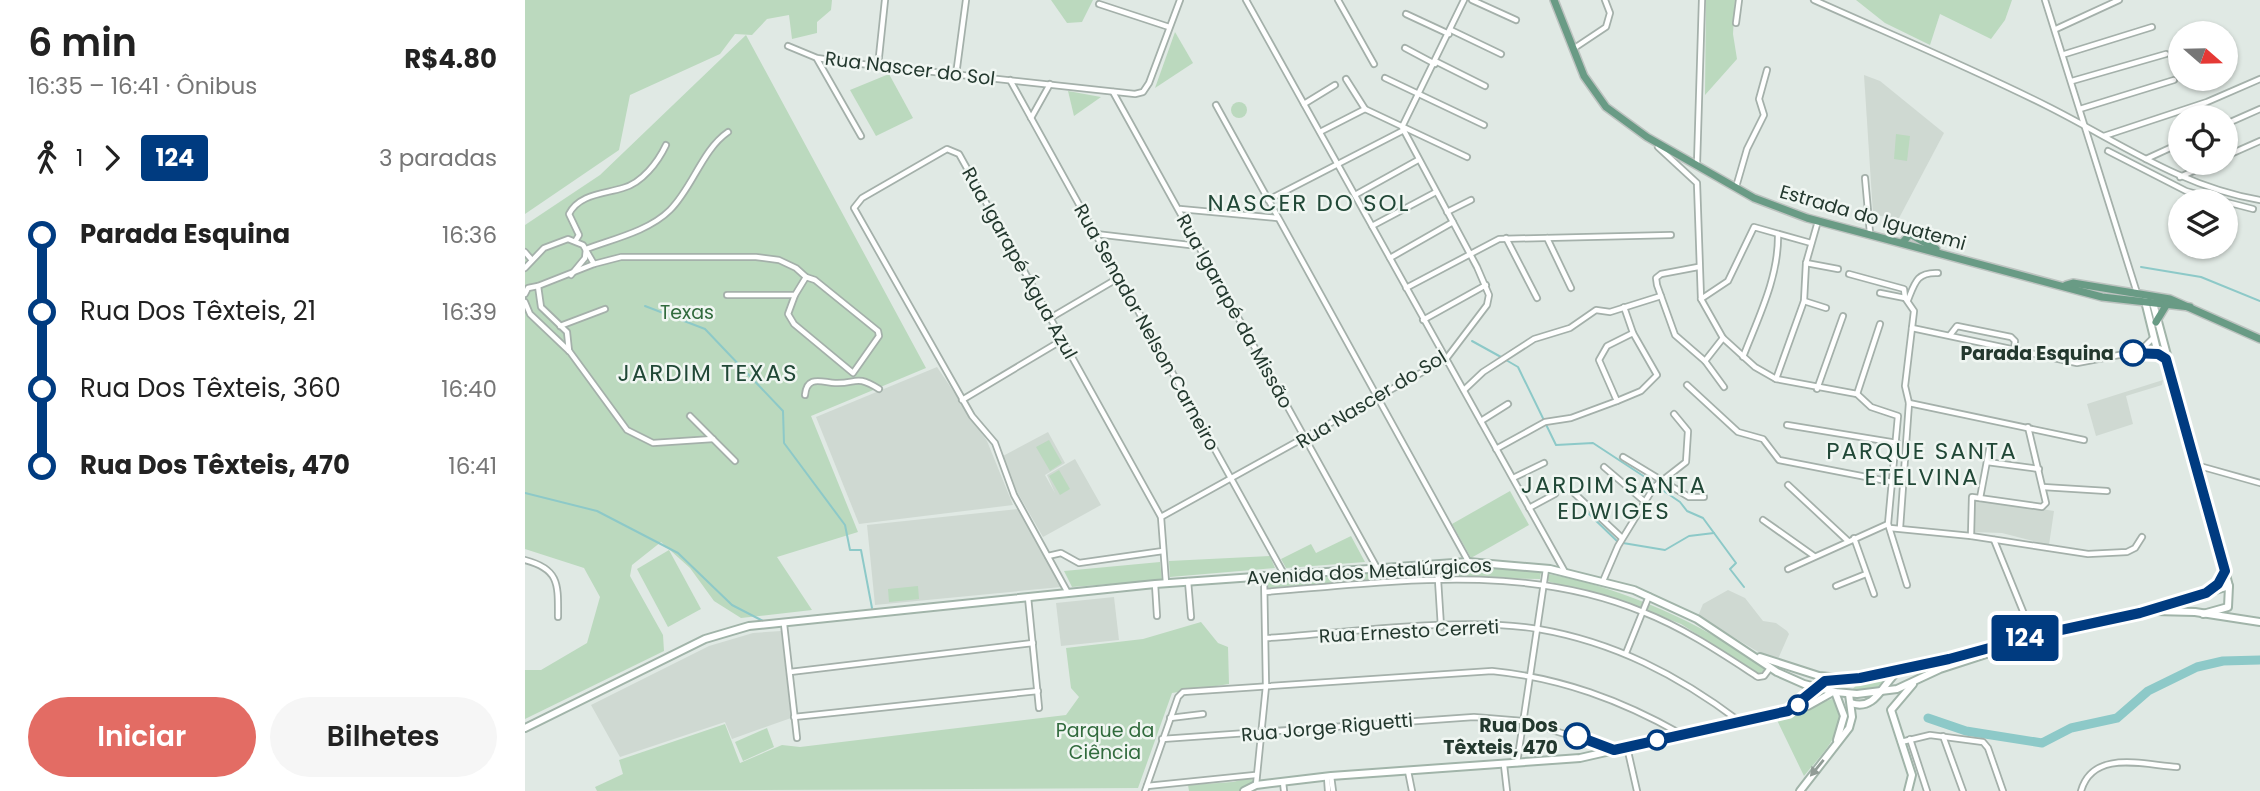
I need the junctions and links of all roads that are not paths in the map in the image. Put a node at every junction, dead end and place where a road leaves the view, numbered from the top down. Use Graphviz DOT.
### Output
graph roads {
  1 [pos="885,0"];
  2 [pos="966,0"];
  3 [pos="1180,0"];
  4 [pos="1246,0"];
  5 [pos="1338,0"];
  6 [pos="1472,0"];
  7 [pos="1554,0"];
  8 [pos="1605,0"];
  9 [pos="1702,0"];
  10 [pos="1738,0"];
  11 [pos="1815,0"];
  12 [pos="2045,0"];
  13 [pos="2119,0"];
  14 [pos="1462,1"];
  15 [pos="1099,4"];
  16 [pos="1406,14"];
  17 [pos="1516,20"];
  18 [pos="1736,23"];
  19 [pos="1169,27"];
  20 [pos="2152,27"];
  21 [pos="2056,29"];
  22 [pos="1450,32"];
  23 [pos="788,46"];
  24 [pos="1405,48"];
  25 [pos="1573,49"];
  26 [pos="1501,54"];
  27 [pos="2064,54"];
  28 [pos="2166,54"];
  29 [pos="817,58"];
  30 [pos="1436,63"];
  31 [pos="1374,64"];
  32 [pos="878,66"];
  33 [pos="1767,70"];
  34 [pos="956,75"];
  35 [pos="1385,78"];
  36 [pos="1346,79"];
  37 [pos="2260,79"];
  38 [pos="1010,80"];
  39 [pos="2072,81"];
  40 [pos="2168,82"];
  41 [pos="1050,84"];
  42 [pos="1335,85"];
  43 [pos="1485,86"];
  44 [pos="1113,92"];
  45 [pos="1419,94"];
  46 [pos="1304,104"];
  47 [pos="1216,105"];
  48 [pos="1365,109"];
  49 [pos="2080,109"];
  50 [pos="2260,109"];
  51 [pos="1031,119"];
  52 [pos="2238,119"];
  53 [pos="1483,125"];
  54 [pos="2085,125"];
  55 [pos="1403,128"];
  56 [pos="729,132"];
  57 [pos="1320,132"];
  58 [pos="861,136"];
  59 [pos="2105,136"];
  60 [pos="1647,137"];
  61 [pos="2260,141"];
  62 [pos="666,145"];
  63 [pos="2168,149"];
  64 [pos="2108,151"];
  65 [pos="2238,151"];
  66 [pos="1467,157"];
  67 [pos="1418,160"];
  68 [pos="2145,160"];
  69 [pos="1338,163"];
  70 [pos="1697,165"];
  71 [pos="2184,175"];
  72 [pos="2179,177"];
  73 [pos="1865,178"];
  74 [pos="2190,181"];
  75 [pos="1735,188"];
  76 [pos="2182,189"];
  77 [pos="2187,189"];
  78 [pos="1436,192"];
  79 [pos="1355,195"];
  80 [pos="1471,200"];
  81 [pos="2260,200"];
  82 [pos="1268,201"];
  83 [pos="2238,205"];
  84 [pos="1179,209"];
  85 [pos="2253,209"];
  86 [pos="1447,212"];
  87 [pos="1277,218"];
  88 [pos="1818,221"];
  89 [pos="1453,222"];
  90 [pos="1372,226"];
  91 [pos="1870,233"];
  92 [pos="1096,234"];
  93 [pos="1778,234"];
  94 [pos="1671,235"];
  95 [pos="1506,238"];
  96 [pos="1547,238"];
  97 [pos="576,240"];
  98 [pos="1811,243"];
  99 [pos="1199,246"];
  100 [pos="586,249"];
  101 [pos="525,252"];
  102 [pos="1470,253"];
  103 [pos="1389,258"];
  104 [pos="531,259"];
  105 [pos="1806,263"];
  106 [pos="594,264"];
  107 [pos="1698,267"];
  108 [pos="525,268"];
  109 [pos="1838,269"];
  110 [pos="1938,273"];
  111 [pos="1849,274"];
  112 [pos="571,275"];
  113 [pos="806,277"];
  114 [pos="1120,277"];
  115 [pos="1486,285"];
  116 [pos="538,286"];
  117 [pos="2070,286"];
  118 [pos="1406,288"];
  119 [pos="1571,288"];
  120 [pos="1880,293"];
  121 [pos="525,294"];
  122 [pos="727,295"];
  123 [pos="795,295"];
  124 [pos="1661,296"];
  125 [pos="1537,298"];
  126 [pos="1701,299"];
  127 [pos="1906,299"];
  128 [pos="2146,299"];
  129 [pos="1804,301"];
  130 [pos="525,302"];
  131 [pos="2167,304"];
  132 [pos="1624,307"];
  133 [pos="2190,307"];
  134 [pos="1826,308"];
  135 [pos="605,309"];
  136 [pos="1843,316"];
  137 [pos="1052,317"];
  138 [pos="1423,320"];
  139 [pos="2156,322"];
  140 [pos="1880,324"];
  141 [pos="560,326"];
  142 [pos="1912,328"];
  143 [pos="1633,333"];
  144 [pos="1950,335"];
  145 [pos="1723,338"];
  146 [pos="2153,338"];
  147 [pos="1064,339"];
  148 [pos="2260,339"];
  149 [pos="2014,349"];
  150 [pos="2140,351"];
  151 [pos="570,352"];
  152 [pos="2158,354"];
  153 [pos="1743,357"];
  154 [pos="1446,359"];
  155 [pos="2166,359"];
  156 [pos="1705,361"];
  157 [pos="853,373"];
  158 [pos="852,379"];
  159 [pos="1776,379"];
  160 [pos="1687,385"];
  161 [pos="1724,387"];
  162 [pos="879,388"];
  163 [pos="1817,389"];
  164 [pos="1464,390"];
  165 [pos="1857,394"];
  166 [pos="805,395"];
  167 [pos="1375,398"];
  168 [pos="962,400"];
  169 [pos="1617,401"];
  170 [pos="1909,403"];
  171 [pos="1508,404"];
  172 [pos="1674,414"];
  173 [pos="689,416"];
  174 [pos="1481,421"];
  175 [pos="1787,425"];
  176 [pos="2028,427"];
  177 [pos="1305,438"];
  178 [pos="713,439"];
  179 [pos="2084,440"];
  180 [pos="1897,443"];
  181 [pos="1990,445"];
  182 [pos="1496,449"];
  183 [pos="1623,457"];
  184 [pos="735,461"];
  185 [pos="1987,462"];
  186 [pos="1544,463"];
  187 [pos="2195,465"];
  188 [pos="1604,467"];
  189 [pos="2039,469"];
  190 [pos="1513,478"];
  191 [pos="1231,479"];
  192 [pos="1892,482"];
  193 [pos="1657,483"];
  194 [pos="2260,483"];
  195 [pos="1788,485"];
  196 [pos="2043,487"];
  197 [pos="2107,491"];
  198 [pos="1574,493"];
  199 [pos="1555,494"];
  200 [pos="1705,497"];
  201 [pos="1980,498"];
  202 [pos="1644,501"];
  203 [pos="1529,508"];
  204 [pos="1161,517"];
  205 [pos="1763,520"];
  206 [pos="1889,526"];
  207 [pos="1900,528"];
  208 [pos="1971,536"];
  209 [pos="2142,537"];
  210 [pos="1622,538"];
  211 [pos="1854,538"];
  212 [pos="1994,540"];
  213 [pos="1848,541"];
  214 [pos="1163,551"];
  215 [pos="1048,556"];
  216 [pos="1815,556"];
  217 [pos="525,560"];
  218 [pos="1468,562"];
  219 [pos="1437,564"];
  220 [pos="1377,568"];
  221 [pos="1546,569"];
  222 [pos="1789,569"];
  223 [pos="2225,571"];
  224 [pos="1565,572"];
  225 [pos="1284,573"];
  226 [pos="1866,573"];
  227 [pos="1264,575"];
  228 [pos="1438,580"];
  229 [pos="1188,581"];
  230 [pos="1603,581"];
  231 [pos="1166,583"];
  232 [pos="1155,584"];
  233 [pos="1544,584"];
  234 [pos="1907,585"];
  235 [pos="1836,586"];
  236 [pos="2229,586"];
  237 [pos="1265,592"];
  238 [pos="1069,593"];
  239 [pos="2206,593"];
  240 [pos="1874,594"];
  241 [pos="1028,596"];
  242 [pos="1649,596"];
  243 [pos="2191,596"];
  244 [pos="2229,603"];
  245 [pos="1643,611"];
  246 [pos="2145,611"];
  247 [pos="2195,612"];
  248 [pos="2203,614"];
  249 [pos="1157,616"];
  250 [pos="558,617"];
  251 [pos="1191,617"];
  252 [pos="2242,618"];
  253 [pos="2260,622"];
  254 [pos="784,624"];
  255 [pos="1441,626"];
  256 [pos="1537,629"];
  257 [pos="2050,633"];
  258 [pos="2033,636"];
  259 [pos="1267,638"];
  260 [pos="1033,643"];
  261 [pos="1749,652"];
  262 [pos="1626,653"];
  263 [pos="1770,668"];
  264 [pos="1902,668"];
  265 [pos="790,672"];
  266 [pos="1530,675"];
  267 [pos="1860,678"];
  268 [pos="1835,679"];
  269 [pos="1914,683"];
  270 [pos="1266,686"];
  271 [pos="1815,688"];
  272 [pos="1038,691"];
  273 [pos="1834,692"];
  274 [pos="1881,692"];
  275 [pos="1849,694"];
  276 [pos="1851,703"];
  277 [pos="1039,708"];
  278 [pos="1788,711"];
  279 [pos="1203,714"];
  280 [pos="795,716"];
  281 [pos="1170,718"];
  282 [pos="1523,721"];
  283 [pos="1739,721"];
  284 [pos="525,728"];
  285 [pos="1262,733"];
  286 [pos="1681,734"];
  287 [pos="1943,735"];
  288 [pos="797,738"];
  289 [pos="1162,739"];
  290 [pos="1910,739"];
  291 [pos="1901,742"];
  292 [pos="1627,747"];
  293 [pos="1834,747"];
  294 [pos="1614,750"];
  295 [pos="1517,764"];
  296 [pos="1504,765"];
  297 [pos="2177,767"];
  298 [pos="1408,771"];
  299 [pos="1255,775"];
  300 [pos="1329,777"];
  301 [pos="1283,782"];
  302 [pos="1256,785"];
  303 [pos="1146,789"];
  304 [pos="1244,791"];
  305 [pos="1284,791"];
  306 [pos="1330,791"];
  307 [pos="1412,791"];
  308 [pos="1507,791"];
  309 [pos="1637,791"];
  310 [pos="1800,791"];
  311 [pos="1908,791"];
  312 [pos="1927,791"];
  313 [pos="1963,791"];
  314 [pos="2003,791"];
  315 [pos="2081,791"];
  1 -- 32 [label="street"];
  2 -- 34 [label="street"];
  3 -- 19 [label="street, Rua Nascer do Sol"];
  4 -- 46 [label="street"];
  5 -- 31 [label="street"];
  6 -- 17 [label="street"];
  7 -- 25 [label="main road, Estrada do Iguatemi"];
  8 -- 25 [label="street"];
  9 -- 70 [label="street"];
  10 -- 18 [label="street"];
  11 -- 54 [label="street"];
  12 -- 21 [label="street"];
  13 -- 21 [label="street"];
  14 -- 22 [label="street"];
  15 -- 19 [label="street"];
  16 -- 22 [label="street"];
  19 -- 44 [label="street, Rua Nascer do Sol"];
  20 -- 27 [label="street"];
  21 -- 27 [label="street"];
  22 -- 26 [label="street"];
  22 -- 30 [label="street"];
  23 -- 29 [label="street, Rua Nascer do Sol"];
  24 -- 30 [label="street"];
  25 -- 60 [label="main road, Estrada do Iguatemi"];
  27 -- 39 [label="street"];
  28 -- 39 [label="street"];
  29 -- 32 [label="street, Rua Nascer do Sol"];
  29 -- 58 [label="street"];
  30 -- 43 [label="street"];
  30 -- 45 [label="street"];
  32 -- 34 [label="street, Rua Nascer do Sol"];
  33 -- 75 [label="street"];
  34 -- 38 [label="street, Rua Nascer do Sol"];
  35 -- 45 [label="street"];
  36 -- 48 [label="street"];
  37 -- 59 [label="street"];
  38 -- 41 [label="street, Rua Nascer do Sol"];
  38 -- 51 [label="street, Rua Senador Nelson Carneiro"];
  39 -- 49 [label="street"];
  40 -- 49 [label="street"];
  41 -- 44 [label="street, Rua Nascer do Sol"];
  41 -- 51 [label="street"];
  42 -- 46 [label="street"];
  44 -- 84 [label="street, Rua Igarapé da Missão"];
  45 -- 53 [label="street"];
  45 -- 55 [label="street"];
  46 -- 57 [label="street"];
  47 -- 82 [label="street"];
  48 -- 55 [label="street"];
  48 -- 57 [label="street"];
  49 -- 54 [label="street"];
  50 -- 52 [label="street"];
  51 -- 92 [label="street, Rua Senador Nelson Carneiro"];
  54 -- 59 [label="street"];
  54 -- 128 [label="street"];
  55 -- 66 [label="street"];
  55 -- 67 [label="street"];
  55 -- 69 [label="street"];
  56 -- 100 [label="street"];
  57 -- 69 [label="street"];
  59 -- 68 [label="street"];
  60 -- 70 [label="main road, Estrada do Iguatemi"];
  60 -- 107 [label="street"];
  61 -- 65 [label="street"];
  62 -- 97 [label="street"];
  63 -- 68 [label="street"];
  64 -- 76 [label="street"];
  67 -- 78 [label="street"];
  67 -- 79 [label="street"];
  68 -- 72 [label="street"];
  69 -- 79 [label="street"];
  69 -- 82 [label="street"];
  70 -- 75 [label="main road, Estrada do Iguatemi"];
  71 -- 72 [label="street"];
  72 -- 74 [label="street"];
  73 -- 91 [label="street"];
  74 -- 77 [label="street"];
  74 -- 81 [label="street"];
  75 -- 88 [label="main road, Estrada do Iguatemi"];
  78 -- 86 [label="street"];
  78 -- 90 [label="street"];
  79 -- 90 [label="street"];
  80 -- 86 [label="street"];
  82 -- 87 [label="street"];
  83 -- 85 [label="street"];
  84 -- 87 [label="street"];
  84 -- 99 [label="street, Rua Igarapé da Missão"];
  86 -- 89 [label="street"];
  87 -- 167 [label="street"];
  88 -- 91 [label="main road, Estrada do Iguatemi"];
  88 -- 98 [label="street"];
  89 -- 102 [label="street"];
  89 -- 103 [label="street"];
  90 -- 103 [label="street"];
  91 -- 117 [label="main road, Estrada do Iguatemi"];
  92 -- 99 [label="street"];
  92 -- 114 [label="street, Rua Senador Nelson Carneiro"];
  93 -- 98 [label="street"];
  93 -- 126 [label="street"];
  93 -- 153 [label="street"];
  94 -- 96 [label="street"];
  95 -- 96 [label="street"];
  95 -- 102 [label="street"];
  95 -- 125 [label="street"];
  96 -- 119 [label="street"];
  97 -- 100 [label="street"];
  97 -- 104 [label="street"];
  98 -- 105 [label="street"];
  99 -- 177 [label="street, Rua Igarapé da Missão"];
  100 -- 106 [label="street"];
  100 -- 112 [label="street"];
  101 -- 104 [label="street"];
  102 -- 115 [label="street"];
  102 -- 118 [label="street"];
  103 -- 118 [label="street"];
  104 -- 108 [label="street"];
  105 -- 109 [label="street"];
  105 -- 129 [label="street"];
  106 -- 112 [label="street"];
  106 -- 113 [label="street"];
  107 -- 124 [label="street"];
  107 -- 126 [label="street"];
  110 -- 127 [label="street"];
  111 -- 127 [label="street"];
  112 -- 116 [label="street"];
  113 -- 123 [label="street"];
  113 -- 157 [label="street"];
  114 -- 137 [label="street"];
  114 -- 191 [label="street, Rua Senador Nelson Carneiro"];
  115 -- 138 [label="street"];
  115 -- 154 [label="street, Rua Nascer do Sol"];
  116 -- 121 [label="street"];
  116 -- 141 [label="street"];
  117 -- 128 [label="main road, Estrada do Iguatemi"];
  117 -- 128 [label="main road, Estrada do Iguatemi"];
  118 -- 138 [label="street"];
  120 -- 127 [label="street"];
  122 -- 123 [label="street"];
  123 -- 157 [label="street"];
  124 -- 132 [label="street"];
  124 -- 156 [label="street"];
  126 -- 145 [label="street"];
  127 -- 142 [label="street"];
  128 -- 131 [label="main road, Estrada do Iguatemi"];
  128 -- 133 [label="main road, Estrada do Iguatemi"];
  128 -- 139 [label="main road"];
  128 -- 146 [label="main road"];
  129 -- 134 [label="street"];
  129 -- 159 [label="street"];
  130 -- 151 [label="street"];
  131 -- 133 [label="main road, Estrada do Iguatemi"];
  131 -- 139 [label="main road"];
  132 -- 143 [label="street"];
  132 -- 164 [label="street"];
  133 -- 148 [label="main road, Estrada do Iguatemi"];
  135 -- 141 [label="street"];
  136 -- 163 [label="street"];
  137 -- 147 [label="street, Rua Igarapé Água Azul"];
  137 -- 168 [label="street, Rua Igarapé Água Azul"];
  138 -- 154 [label="street"];
  139 -- 155 [label="main road"];
  140 -- 165 [label="street"];
  141 -- 151 [label="street"];
  142 -- 144 [label="street"];
  142 -- 170 [label="street"];
  143 -- 169 [label="street"];
  143 -- 169 [label="street"];
  144 -- 149 [label="street"];
  144 -- 149 [label="street"];
  145 -- 153 [label="street"];
  145 -- 156 [label="street"];
  146 -- 150 [label="street"];
  146 -- 152 [label="main road"];
  147 -- 168 [label="street"];
  147 -- 204 [label="street, Rua Igarapé Água Azul"];
  149 -- 150 [label="street"];
  150 -- 152 [label="street"];
  151 -- 178 [label="street"];
  152 -- 155 [label="main road"];
  153 -- 159 [label="street"];
  154 -- 164 [label="street"];
  154 -- 167 [label="street, Rua Nascer do Sol"];
  155 -- 187 [label="main road"];
  156 -- 161 [label="street"];
  157 -- 158 [label="street"];
  158 -- 162 [label="street"];
  158 -- 166 [label="street"];
  159 -- 163 [label="street"];
  160 -- 192 [label="street"];
  163 -- 165 [label="street"];
  164 -- 174 [label="street"];
  165 -- 180 [label="street"];
  167 -- 177 [label="street, Rua Nascer do Sol"];
  167 -- 218 [label="street"];
  168 -- 215 [label="street, Rua Igarapé Água Azul"];
  169 -- 182 [label="street"];
  170 -- 176 [label="street"];
  170 -- 207 [label="street"];
  171 -- 174 [label="street"];
  172 -- 193 [label="street"];
  173 -- 178 [label="street"];
  174 -- 182 [label="street"];
  175 -- 180 [label="street"];
  176 -- 179 [label="street"];
  176 -- 189 [label="street"];
  177 -- 191 [label="street, Rua Nascer do Sol"];
  177 -- 220 [label="street, Rua Igarapé da Missão"];
  178 -- 184 [label="street"];
  180 -- 192 [label="street"];
  181 -- 185 [label="street"];
  182 -- 190 [label="street"];
  183 -- 193 [label="street"];
  185 -- 189 [label="street"];
  185 -- 201 [label="street"];
  186 -- 190 [label="street"];
  187 -- 194 [label="street"];
  187 -- 223 [label="main road"];
  188 -- 202 [label="street"];
  189 -- 196 [label="street"];
  190 -- 203 [label="street"];
  191 -- 204 [label="street, Rua Nascer do Sol"];
  191 -- 225 [label="street, Rua Senador Nelson Carneiro"];
  192 -- 206 [label="street"];
  193 -- 200 [label="street"];
  193 -- 202 [label="street"];
  195 -- 213 [label="street"];
  196 -- 197 [label="street"];
  196 -- 201 [label="street"];
  198 -- 210 [label="street"];
  199 -- 203 [label="street"];
  201 -- 208 [label="street"];
  202 -- 210 [label="street"];
  203 -- 224 [label="street"];
  204 -- 214 [label="street, Rua Igarapé Água Azul"];
  205 -- 216 [label="street"];
  206 -- 207 [label="street"];
  206 -- 211 [label="street"];
  206 -- 234 [label="street"];
  207 -- 208 [label="street"];
  208 -- 212 [label="street"];
  209 -- 212 [label="street"];
  210 -- 230 [label="street"];
  211 -- 213 [label="street"];
  211 -- 226 [label="street"];
  212 -- 258 [label="street"];
  213 -- 216 [label="street"];
  214 -- 215 [label="street"];
  214 -- 231 [label="street, Rua Igarapé Água Azul"];
  215 -- 238 [label="street, Rua Igarapé Água Azul"];
  216 -- 222 [label="street"];
  217 -- 250 [label="street"];
  218 -- 219 [label="main road, Avenida dos Metalúrgicos"];
  218 -- 221 [label="main road, Avenida dos Metalúrgicos"];
  219 -- 220 [label="main road, Avenida dos Metalúrgicos"];
  219 -- 228 [label="street"];
  220 -- 225 [label="main road, Avenida dos Metalúrgicos"];
  221 -- 224 [label="main road, Avenida dos Metalúrgicos"];
  221 -- 233 [label="street"];
  223 -- 236 [label="main road"];
  223 -- 239 [label="main road"];
  224 -- 230 [label="main road, Avenida dos Metalúrgicos"];
  225 -- 227 [label="main road, Avenida dos Metalúrgicos"];
  226 -- 235 [label="street"];
  226 -- 240 [label="street"];
  227 -- 229 [label="main road, Avenida dos Metalúrgicos"];
  227 -- 237 [label="street"];
  228 -- 233 [label="street"];
  228 -- 237 [label="street"];
  228 -- 255 [label="street"];
  229 -- 231 [label="main road, Avenida dos Metalúrgicos"];
  229 -- 251 [label="street"];
  230 -- 242 [label="main road, Avenida dos Metalúrgicos"];
  231 -- 232 [label="main road, Avenida dos Metalúrgicos"];
  232 -- 238 [label="main road, Avenida dos Metalúrgicos"];
  232 -- 249 [label="street"];
  233 -- 245 [label="street"];
  233 -- 256 [label="street"];
  236 -- 239 [label="main road"];
  236 -- 244 [label="main road"];
  237 -- 259 [label="street"];
  238 -- 241 [label="main road, Avenida dos Metalúrgicos"];
  239 -- 243 [label="main road"];
  241 -- 254 [label="main road, Avenida dos Metalúrgicos"];
  241 -- 260 [label="street"];
  242 -- 245 [label="street"];
  242 -- 261 [label="main road, Avenida dos Metalúrgicos"];
  243 -- 246 [label="main road"];
  243 -- 247 [label="main road"];
  244 -- 248 [label="main road"];
  244 -- 252 [label="main road"];
  245 -- 262 [label="street"];
  245 -- 263 [label="street"];
  246 -- 247 [label="main road"];
  246 -- 257 [label="main road"];
  247 -- 248 [label="main road"];
  248 -- 252 [label="main road"];
  252 -- 253 [label="main road"];
  254 -- 265 [label="street"];
  254 -- 284 [label="main road, Avenida dos Metalúrgicos"];
  255 -- 256 [label="street, Rua Ernesto Cerreti"];
  255 -- 259 [label="street, Rua Ernesto Cerreti"];
  256 -- 262 [label="street, Rua Ernesto Cerreti"];
  256 -- 266 [label="street"];
  257 -- 258 [label="main road, Avenida dos Metalúrgicos"];
  257 -- 269 [label="main road"];
  258 -- 264 [label="main road, Avenida dos Metalúrgicos"];
  259 -- 270 [label="street"];
  260 -- 265 [label="street"];
  260 -- 272 [label="street"];
  261 -- 263 [label="main road, Avenida dos Metalúrgicos"];
  261 -- 268 [label="main road, Avenida dos Metalúrgicos"];
  262 -- 283 [label="street, Rua Ernesto Cerreti"];
  263 -- 271 [label="main road, Avenida dos Metalúrgicos"];
  264 -- 267 [label="main road, Avenida dos Metalúrgicos"];
  264 -- 269 [label="main road"];
  264 -- 274 [label="main road"];
  265 -- 280 [label="street"];
  266 -- 270 [label="street"];
  266 -- 282 [label="street"];
  266 -- 286 [label="street"];
  267 -- 268 [label="main road, Avenida dos Metalúrgicos"];
  267 -- 275 [label="main road"];
  268 -- 271 [label="main road"];
  269 -- 274 [label="main road, Avenida dos Metalúrgicos"];
  269 -- 291 [label="main road"];
  270 -- 281 [label="street"];
  270 -- 285 [label="street"];
  271 -- 273 [label="main road, Avenida dos Metalúrgicos"];
  271 -- 278 [label="main road"];
  272 -- 277 [label="street"];
  272 -- 280 [label="street"];
  273 -- 275 [label="main road, Avenida dos Metalúrgicos"];
  273 -- 278 [label="main road"];
  273 -- 293 [label="main road"];
  274 -- 275 [label="main road, Avenida dos Metalúrgicos"];
  274 -- 276 [label="main road"];
  275 -- 276 [label="main road"];
  276 -- 293 [label="main road"];
  278 -- 283 [label="main road"];
  279 -- 281 [label="street"];
  280 -- 288 [label="street"];
  281 -- 289 [label="street"];
  282 -- 285 [label="street, Rua Jorge Riguetti"];
  282 -- 294 [label="street, Rua Jorge Riguetti"];
  282 -- 295 [label="street"];
  283 -- 286 [label="main road"];
  285 -- 289 [label="street, Rua Jorge Riguetti"];
  285 -- 299 [label="street"];
  286 -- 292 [label="main road"];
  287 -- 290 [label="street"];
  287 -- 313 [label="street"];
  287 -- 314 [label="street"];
  289 -- 303 [label="street"];
  290 -- 291 [label="street"];
  290 -- 312 [label="street"];
  291 -- 311 [label="main road"];
  292 -- 294 [label="main road"];
  292 -- 309 [label="street"];
  293 -- 310 [label="main road, one-way"];
  294 -- 295 [label="main road"];
  295 -- 296 [label="main road"];
  296 -- 298 [label="main road"];
  296 -- 308 [label="street"];
  297 -- 315 [label="street"];
  298 -- 300 [label="main road"];
  298 -- 307 [label="street"];
  299 -- 302 [label="street"];
  299 -- 303 [label="street"];
  300 -- 301 [label="main road"];
  300 -- 306 [label="street"];
  301 -- 302 [label="main road"];
  301 -- 305 [label="street"];
  302 -- 304 [label="main road"];
}
